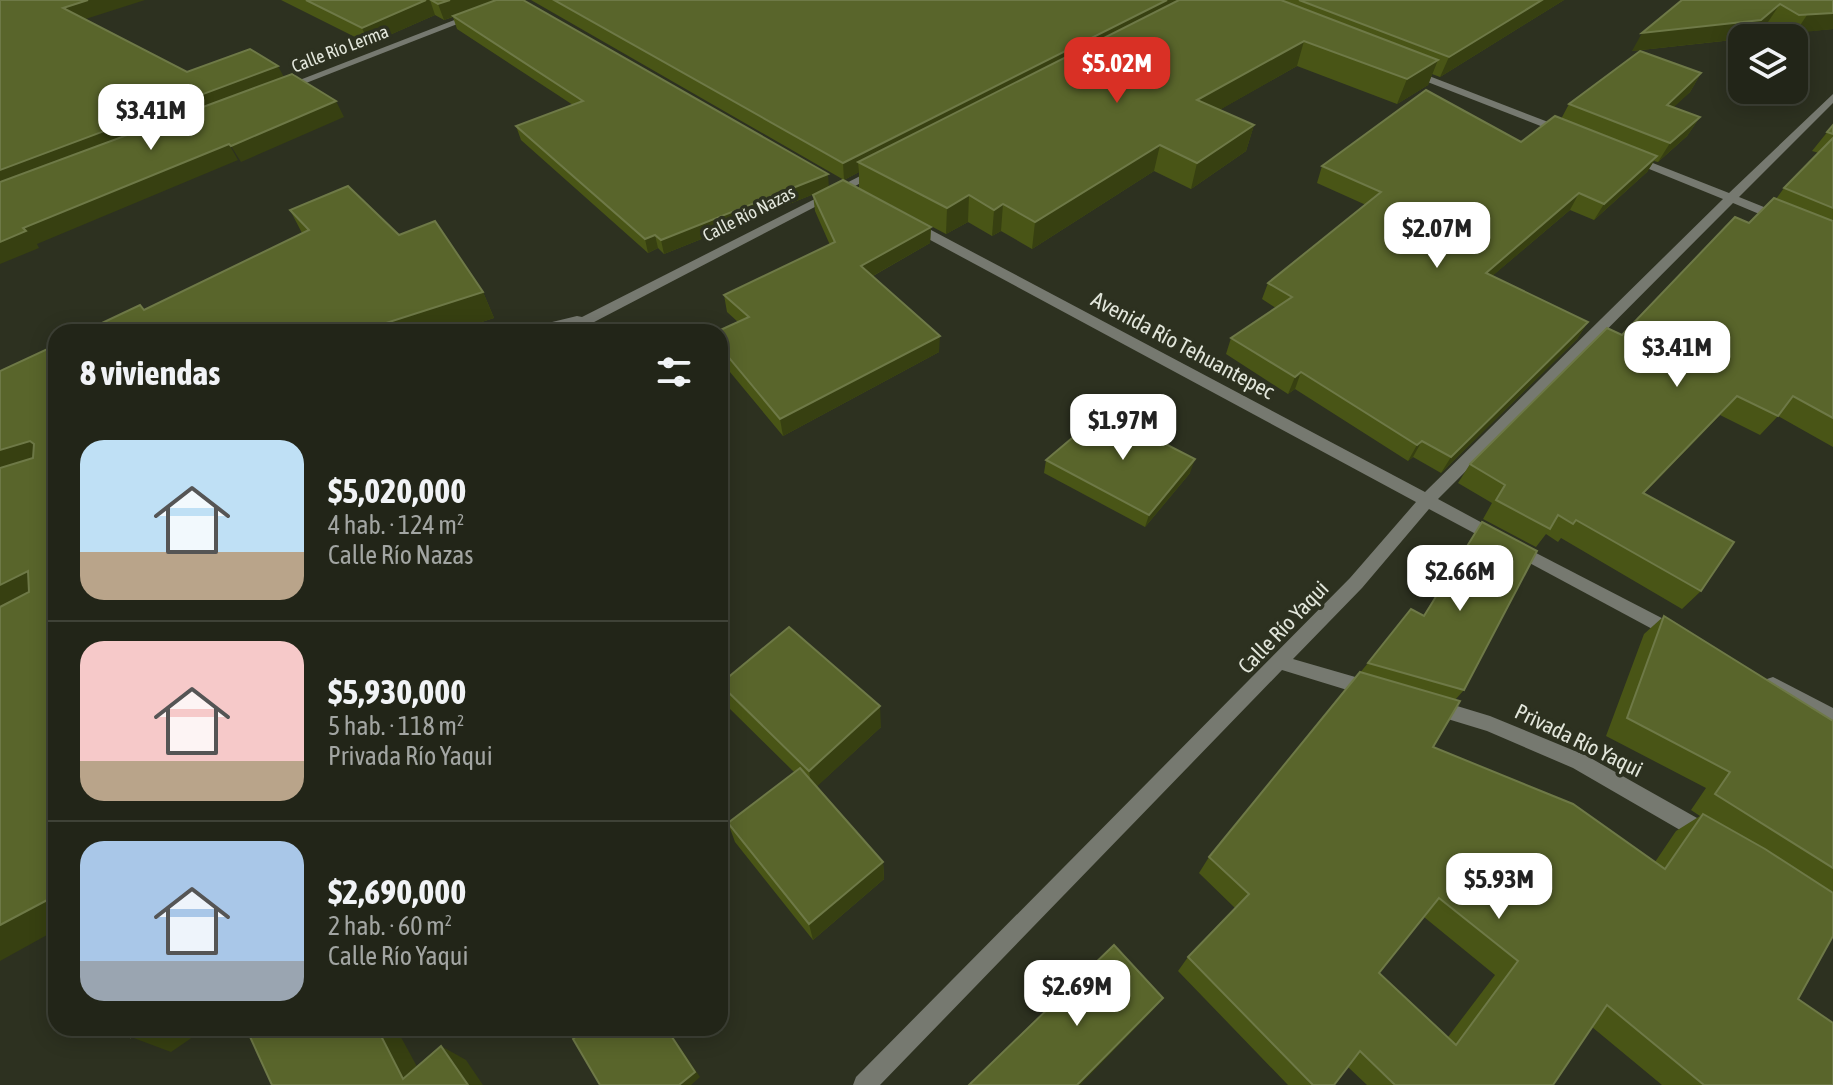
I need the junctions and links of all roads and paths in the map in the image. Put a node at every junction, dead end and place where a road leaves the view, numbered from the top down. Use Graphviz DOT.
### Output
graph roads {
  1 [pos="516,0"];
  2 [pos="532,8"];
  3 [pos="1405,70"];
  4 [pos="272,93"];
  5 [pos="1833,97"];
  6 [pos="1583,140"];
  7 [pos="1613,151"];
  8 [pos="886,166"];
  9 [pos="830,180"];
  10 [pos="844,188"];
  11 [pos="858,195"];
  12 [pos="1731,198"];
  13 [pos="899,218"];
  14 [pos="1789,222"];
  15 [pos="593,316"];
  16 [pos="560,324"];
  17 [pos="578,324"];
  18 [pos="1426,501"];
  19 [pos="1693,642"];
  20 [pos="1279,662"];
  21 [pos="1763,680"];
  22 [pos="1385,693"];
  23 [pos="1415,702"];
  24 [pos="1833,717"];
  25 [pos="1717,841"];
  26 [pos="864,1085"];
  1 -- 2 [label="street"];
  1 -- 4 [label="street, Calle Río Lerma"];
  3 -- 6 [label="street"];
  5 -- 12 [label="street, Calle Río Yaqui"];
  7 -- 12 [label="street"];
  8 -- 10 [label="street, Calle Río Nazas"];
  9 -- 10 [label="street"];
  10 -- 11 [label="street"];
  10 -- 15 [label="street, Calle Río Nazas"];
  12 -- 14 [label="street"];
  12 -- 18 [label="street, Calle Río Yaqui"];
  13 -- 18 [label="street, Avenida Río Tehuantepec"];
  15 -- 16 [label="street"];
  15 -- 17 [label="street, Calle Río Nazas"];
  18 -- 19 [label="street, Avenida Río Tehuantepec"];
  18 -- 20 [label="street, Calle Río Yaqui"];
  20 -- 22 [label="street"];
  20 -- 26 [label="street, Calle Río Yaqui"];
  21 -- 24 [label="street"];
  23 -- 25 [label="street, Privada Río Yaqui"];
}
